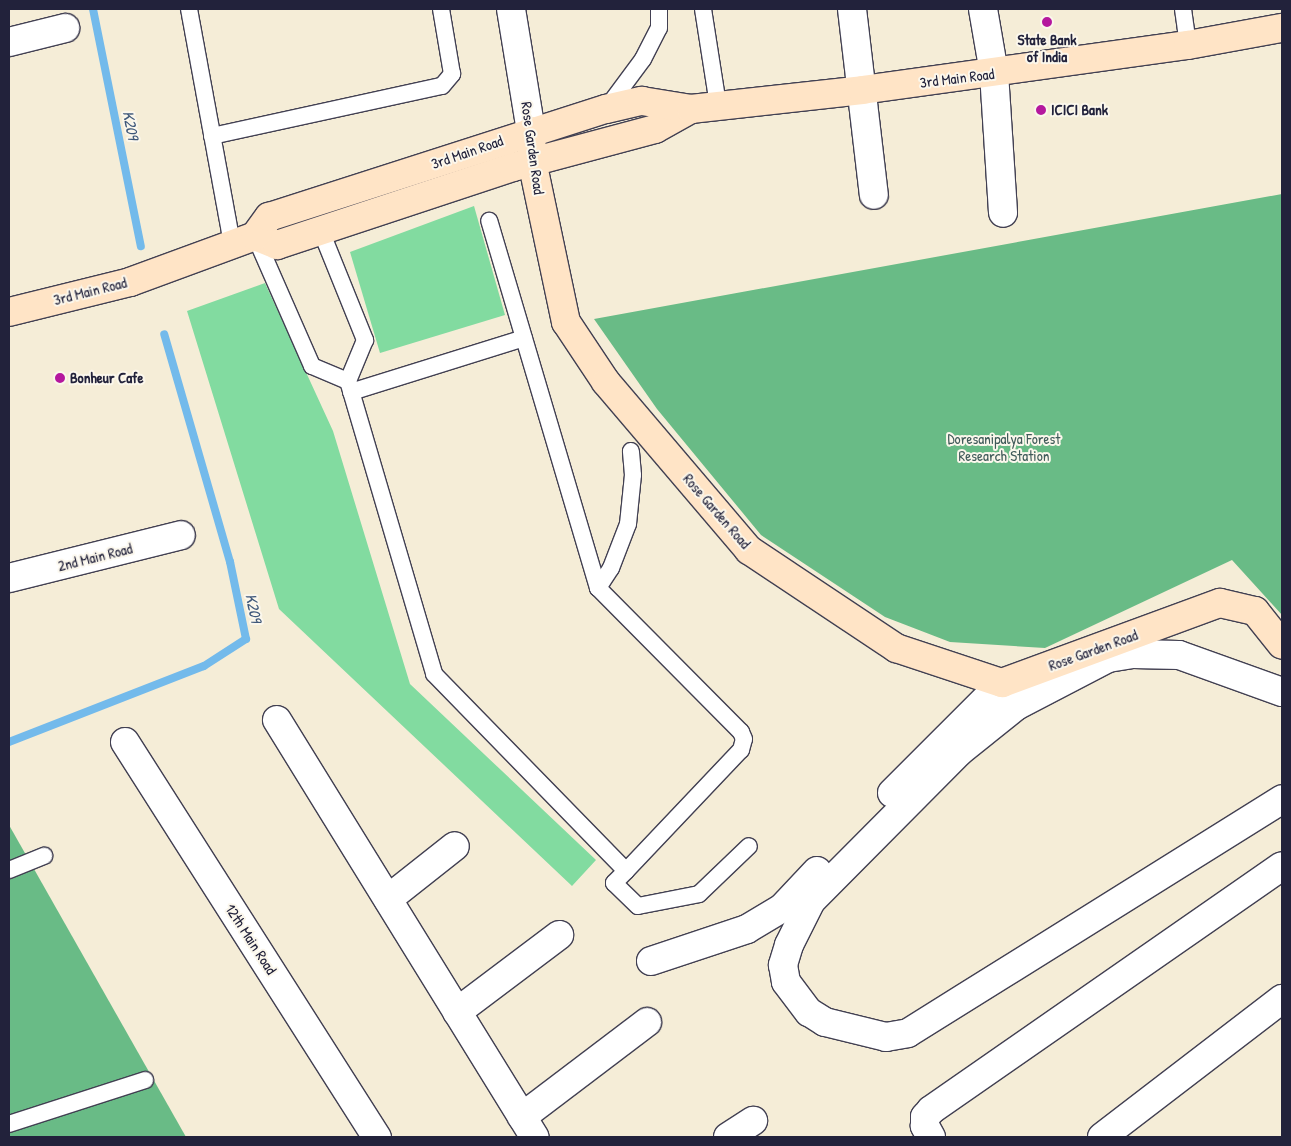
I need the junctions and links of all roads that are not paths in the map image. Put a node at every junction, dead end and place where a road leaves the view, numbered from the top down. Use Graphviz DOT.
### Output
graph roads {
  1 [pos="189,9"];
  2 [pos="441,9"];
  3 [pos="511,9"];
  4 [pos="659,9"];
  5 [pos="703,9"];
  6 [pos="852,9"];
  7 [pos="983,9"];
  8 [pos="1183,9"];
  9 [pos="65,28"];
  10 [pos="1282,28"];
  11 [pos="9,42"];
  12 [pos="1188,45"];
  13 [pos="994,73"];
  14 [pos="862,90"];
  15 [pos="718,105"];
  16 [pos="606,109"];
  17 [pos="690,109"];
  18 [pos="531,131"];
  19 [pos="212,136"];
  20 [pos="532,161"];
  21 [pos="874,195"];
  22 [pos="1003,213"];
  23 [pos="489,221"];
  24 [pos="321,231"];
  25 [pos="244,240"];
  26 [pos="9,312"];
  27 [pos="524,338"];
  28 [pos="350,386"];
  29 [pos="631,451"];
  30 [pos="181,535"];
  31 [pos="9,578"];
  32 [pos="598,588"];
  33 [pos="1282,645"];
  34 [pos="1002,683"];
  35 [pos="1282,692"];
  36 [pos="1016,706"];
  37 [pos="277,720"];
  38 [pos="124,742"];
  39 [pos="1282,799"];
  40 [pos="455,846"];
  41 [pos="749,846"];
  42 [pos="44,856"];
  43 [pos="1282,866"];
  44 [pos="9,870"];
  45 [pos="626,871"];
  46 [pos="388,899"];
  47 [pos="558,935"];
  48 [pos="651,961"];
  49 [pos="1282,999"];
  50 [pos="457,1012"];
  51 [pos="647,1022"];
  52 [pos="145,1080"];
  53 [pos="753,1120"];
  54 [pos="9,1124"];
  55 [pos="528,1127"];
  56 [pos="377,1137"];
  57 [pos="728,1137"];
  58 [pos="931,1137"];
  59 [pos="1102,1137"];
  1 -- 19 [label="lane"];
  2 -- 19 [label="lane"];
  3 -- 18 [label="street, Rose Garden Road"];
  4 -- 16 [label="lane"];
  5 -- 15 [label="lane"];
  6 -- 14 [label="street"];
  7 -- 13 [label="street"];
  8 -- 12 [label="lane"];
  9 -- 11 [label="street"];
  10 -- 12 [label="street, 3rd Main Road"];
  12 -- 13 [label="street, 3rd Main Road"];
  13 -- 14 [label="street, 3rd Main Road"];
  13 -- 22 [label="street"];
  14 -- 15 [label="street, 3rd Main Road"];
  14 -- 21 [label="street"];
  15 -- 17 [label="street, 3rd Main Road"];
  16 -- 17 [label="street, 3rd Main Road"];
  16 -- 18 [label="street, 3rd Main Road"];
  17 -- 20 [label="street, 3rd Main Road"];
  18 -- 20 [label="street, Rose Garden Road"];
  18 -- 25 [label="street, 3rd Main Road"];
  19 -- 25 [label="lane"];
  20 -- 24 [label="street, 3rd Main Road"];
  20 -- 34 [label="street, Rose Garden Road"];
  23 -- 27 [label="lane"];
  24 -- 25 [label="street, 3rd Main Road"];
  24 -- 28 [label="lane"];
  25 -- 26 [label="street, 3rd Main Road"];
  25 -- 28 [label="lane"];
  27 -- 28 [label="lane"];
  27 -- 32 [label="lane"];
  28 -- 45 [label="lane"];
  29 -- 32 [label="lane"];
  30 -- 31 [label="street, 2nd Main Road"];
  32 -- 45 [label="lane"];
  33 -- 34 [label="street, Rose Garden Road"];
  34 -- 36 [label="street"];
  34 -- 48 [label="street"];
  35 -- 36 [label="street"];
  36 -- 39 [label="street"];
  37 -- 46 [label="street"];
  38 -- 56 [label="street, 12th Main Road"];
  40 -- 46 [label="street"];
  41 -- 45 [label="lane"];
  42 -- 44 [label="lane"];
  43 -- 58 [label="street"];
  46 -- 50 [label="street"];
  47 -- 50 [label="street"];
  49 -- 59 [label="street"];
  50 -- 55 [label="street"];
  51 -- 55 [label="street"];
  52 -- 54 [label="lane"];
  53 -- 57 [label="street"];
}
